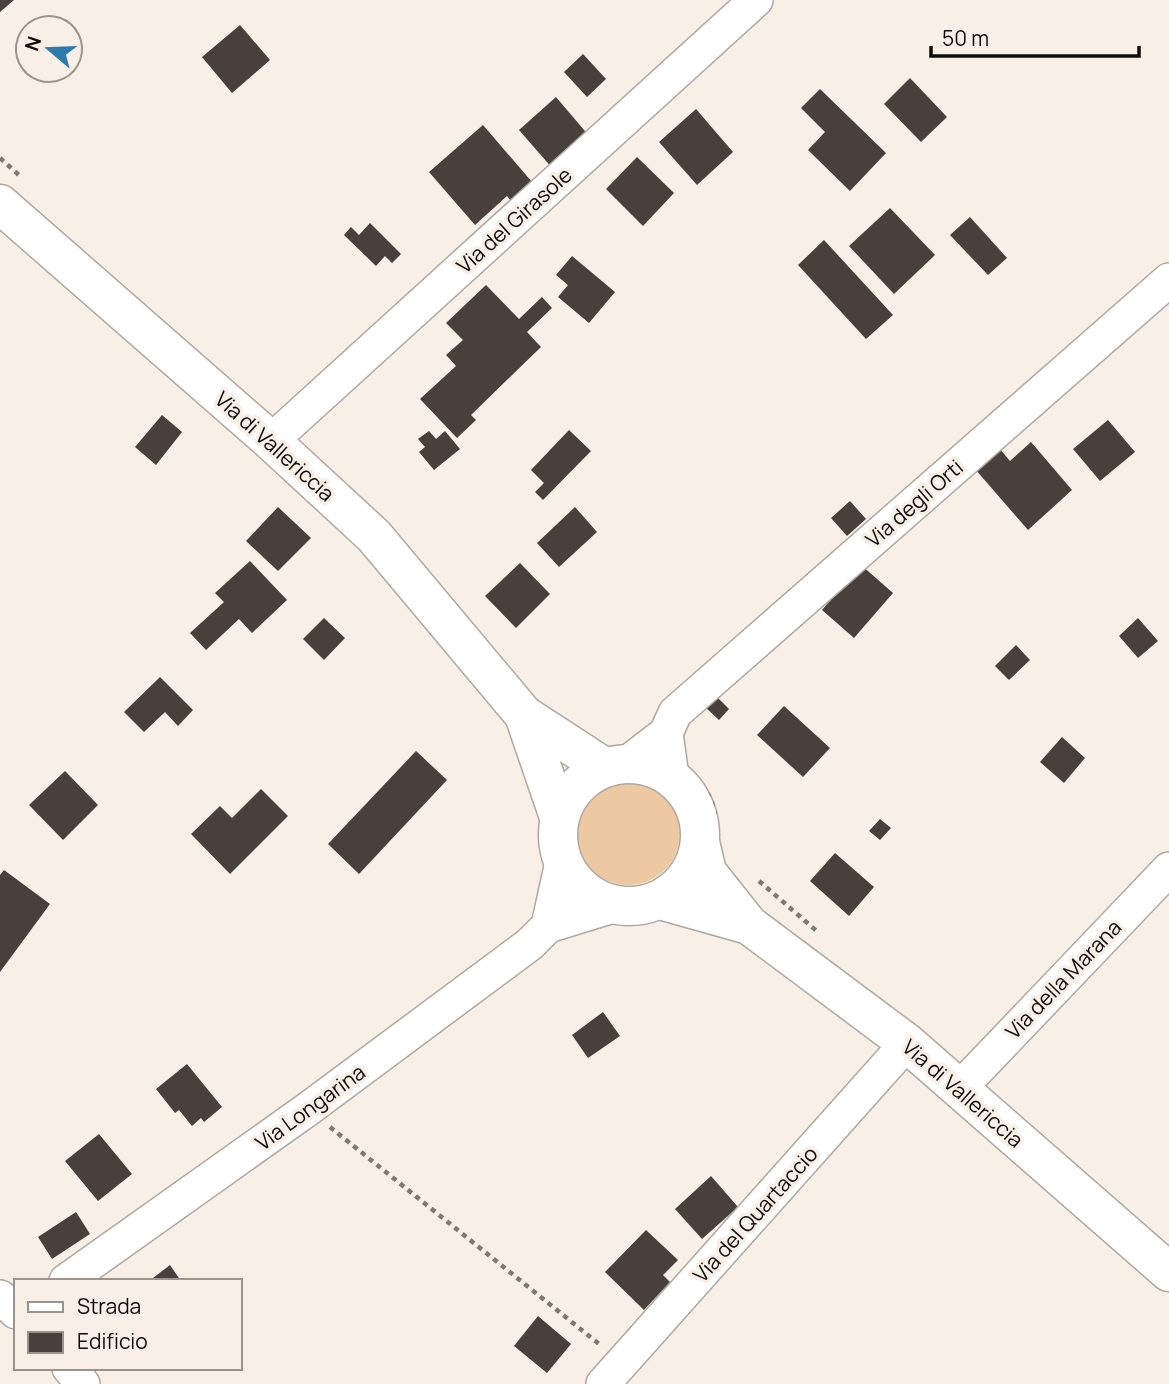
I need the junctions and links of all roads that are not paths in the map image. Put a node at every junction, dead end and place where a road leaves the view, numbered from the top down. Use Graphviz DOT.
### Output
graph roads {
  1 [pos="757,0"];
  2 [pos="0,204"];
  3 [pos="1169,280"];
  4 [pos="271,440"];
  5 [pos="524,715"];
  6 [pos="666,733"];
  7 [pos="615,765"];
  8 [pos="685,780"];
  9 [pos="559,817"];
  10 [pos="709,833"];
  11 [pos="562,862"];
  12 [pos="1169,869"];
  13 [pos="660,900"];
  14 [pos="613,906"];
  15 [pos="749,925"];
  16 [pos="548,926"];
  17 [pos="907,1043"];
  18 [pos="958,1090"];
  19 [pos="1169,1272"];
  20 [pos="69,1279"];
  21 [pos="0,1297"];
  22 [pos="14,1312"];
  23 [pos="14,1316"];
  24 [pos="0,1327"];
  25 [pos="71,1370"];
  26 [pos="612,1373"];
  27 [pos="83,1384"];
  1 -- 4 [label="street, Via del Girasole"];
  2 -- 4 [label="street, Via di Vallericcia"];
  3 -- 6 [label="street, Via degli Orti"];
  4 -- 5 [label="street, Via di Vallericcia"];
  5 -- 7 [label="street, Via di Vallericcia"];
  5 -- 9 [label="street, Via di Vallericcia"];
  6 -- 7 [label="street, Via degli Orti"];
  6 -- 8 [label="street"];
  7 -- 8 [label="street"];
  7 -- 9 [label="street"];
  8 -- 10 [label="street"];
  9 -- 11 [label="street"];
  10 -- 13 [label="street"];
  10 -- 15 [label="street, Via di Vallericcia"];
  11 -- 14 [label="street"];
  11 -- 16 [label="street"];
  12 -- 18 [label="street, Via della Marana"];
  13 -- 14 [label="street"];
  13 -- 15 [label="street, Via di Vallericcia"];
  14 -- 16 [label="street, Via Longarina"];
  15 -- 17 [label="street, Via di Vallericcia"];
  16 -- 20 [label="street, Via Longarina"];
  17 -- 18 [label="street, Via di Vallericcia"];
  17 -- 26 [label="street, Via del Quartaccio"];
  18 -- 19 [label="street, Via di Vallericcia"];
  21 -- 22 [label="street"];
  23 -- 24 [label="street"];
  25 -- 27 [label="street"];
}
